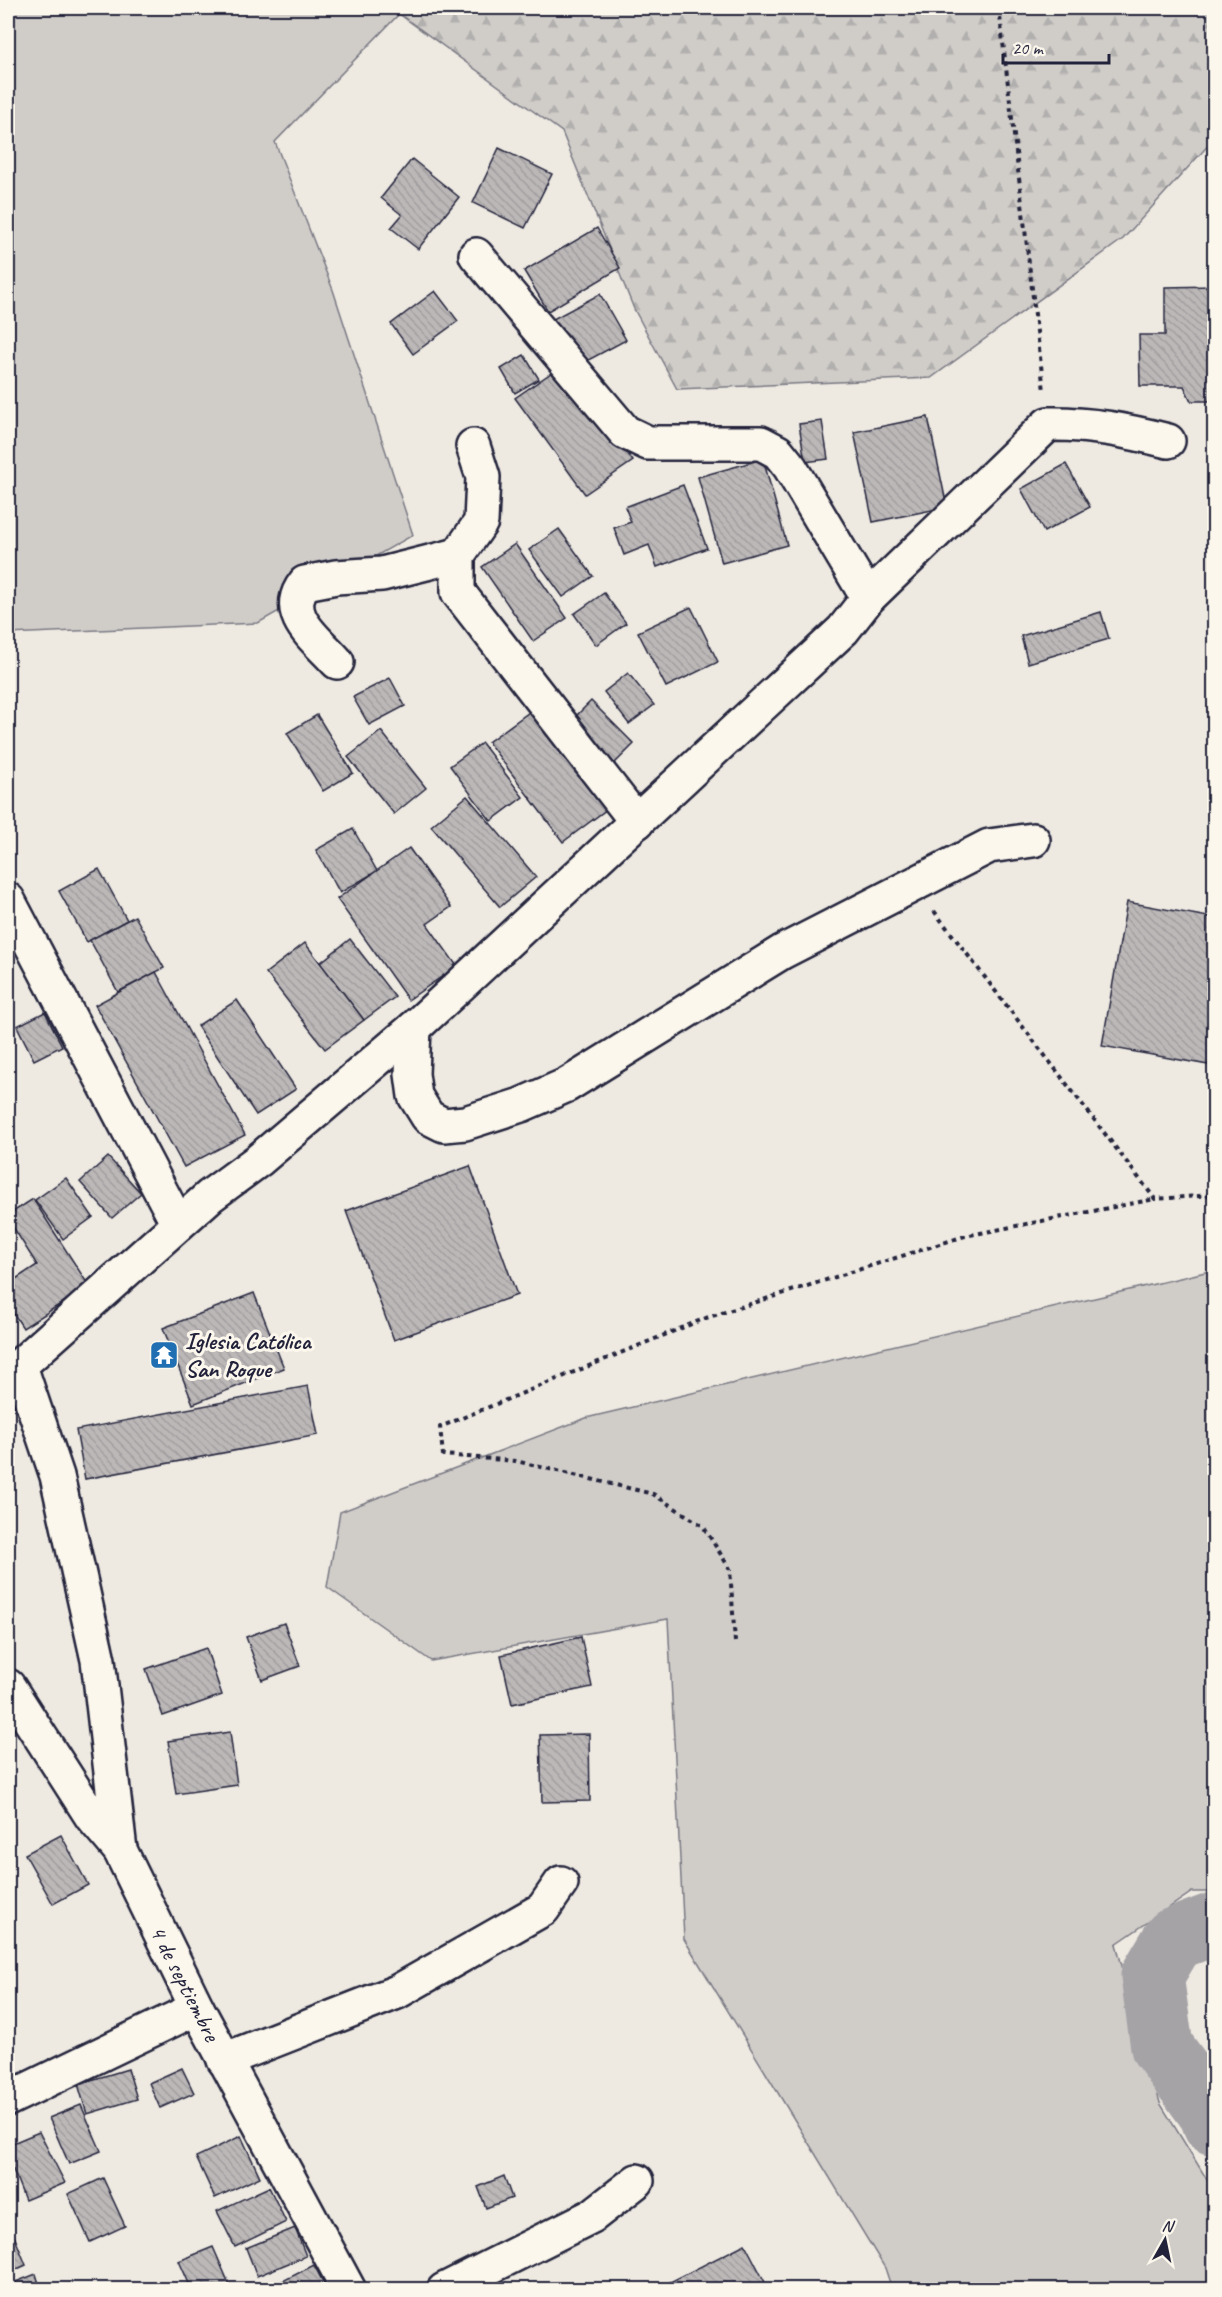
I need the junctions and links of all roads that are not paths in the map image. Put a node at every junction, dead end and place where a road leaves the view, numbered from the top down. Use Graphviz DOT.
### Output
graph roads {
  1 [pos="476,255"];
  2 [pos="1168,441"];
  3 [pos="473,446"];
  4 [pos="458,555"];
  5 [pos="868,597"];
  6 [pos="338,662"];
  7 [pos="636,822"];
  8 [pos="1033,840"];
  9 [pos="8,900"];
  10 [pos="414,1029"];
  11 [pos="178,1224"];
  12 [pos="14,1371"];
  13 [pos="8,1686"];
  14 [pos="120,1850"];
  15 [pos="561,1883"];
  16 [pos="197,2008"];
  17 [pos="224,2060"];
  18 [pos="8,2099"];
  19 [pos="637,2181"];
  20 [pos="349,2289"];
  21 [pos="444,2289"];
  1 -- 5 [label="street"];
  2 -- 5 [label="street"];
  3 -- 4 [label="street"];
  4 -- 6 [label="street"];
  4 -- 7 [label="street"];
  5 -- 7 [label="street"];
  7 -- 10 [label="street"];
  8 -- 10 [label="street"];
  9 -- 11 [label="street"];
  10 -- 11 [label="street"];
  11 -- 12 [label="street"];
  12 -- 14 [label="street"];
  13 -- 14 [label="street, 4 de septiembre"];
  14 -- 16 [label="street, 4 de septiembre"];
  15 -- 17 [label="street"];
  16 -- 17 [label="street, 4 de septiembre"];
  16 -- 18 [label="street"];
  17 -- 20 [label="street, 4 de septiembre"];
  19 -- 21 [label="street"];
}
